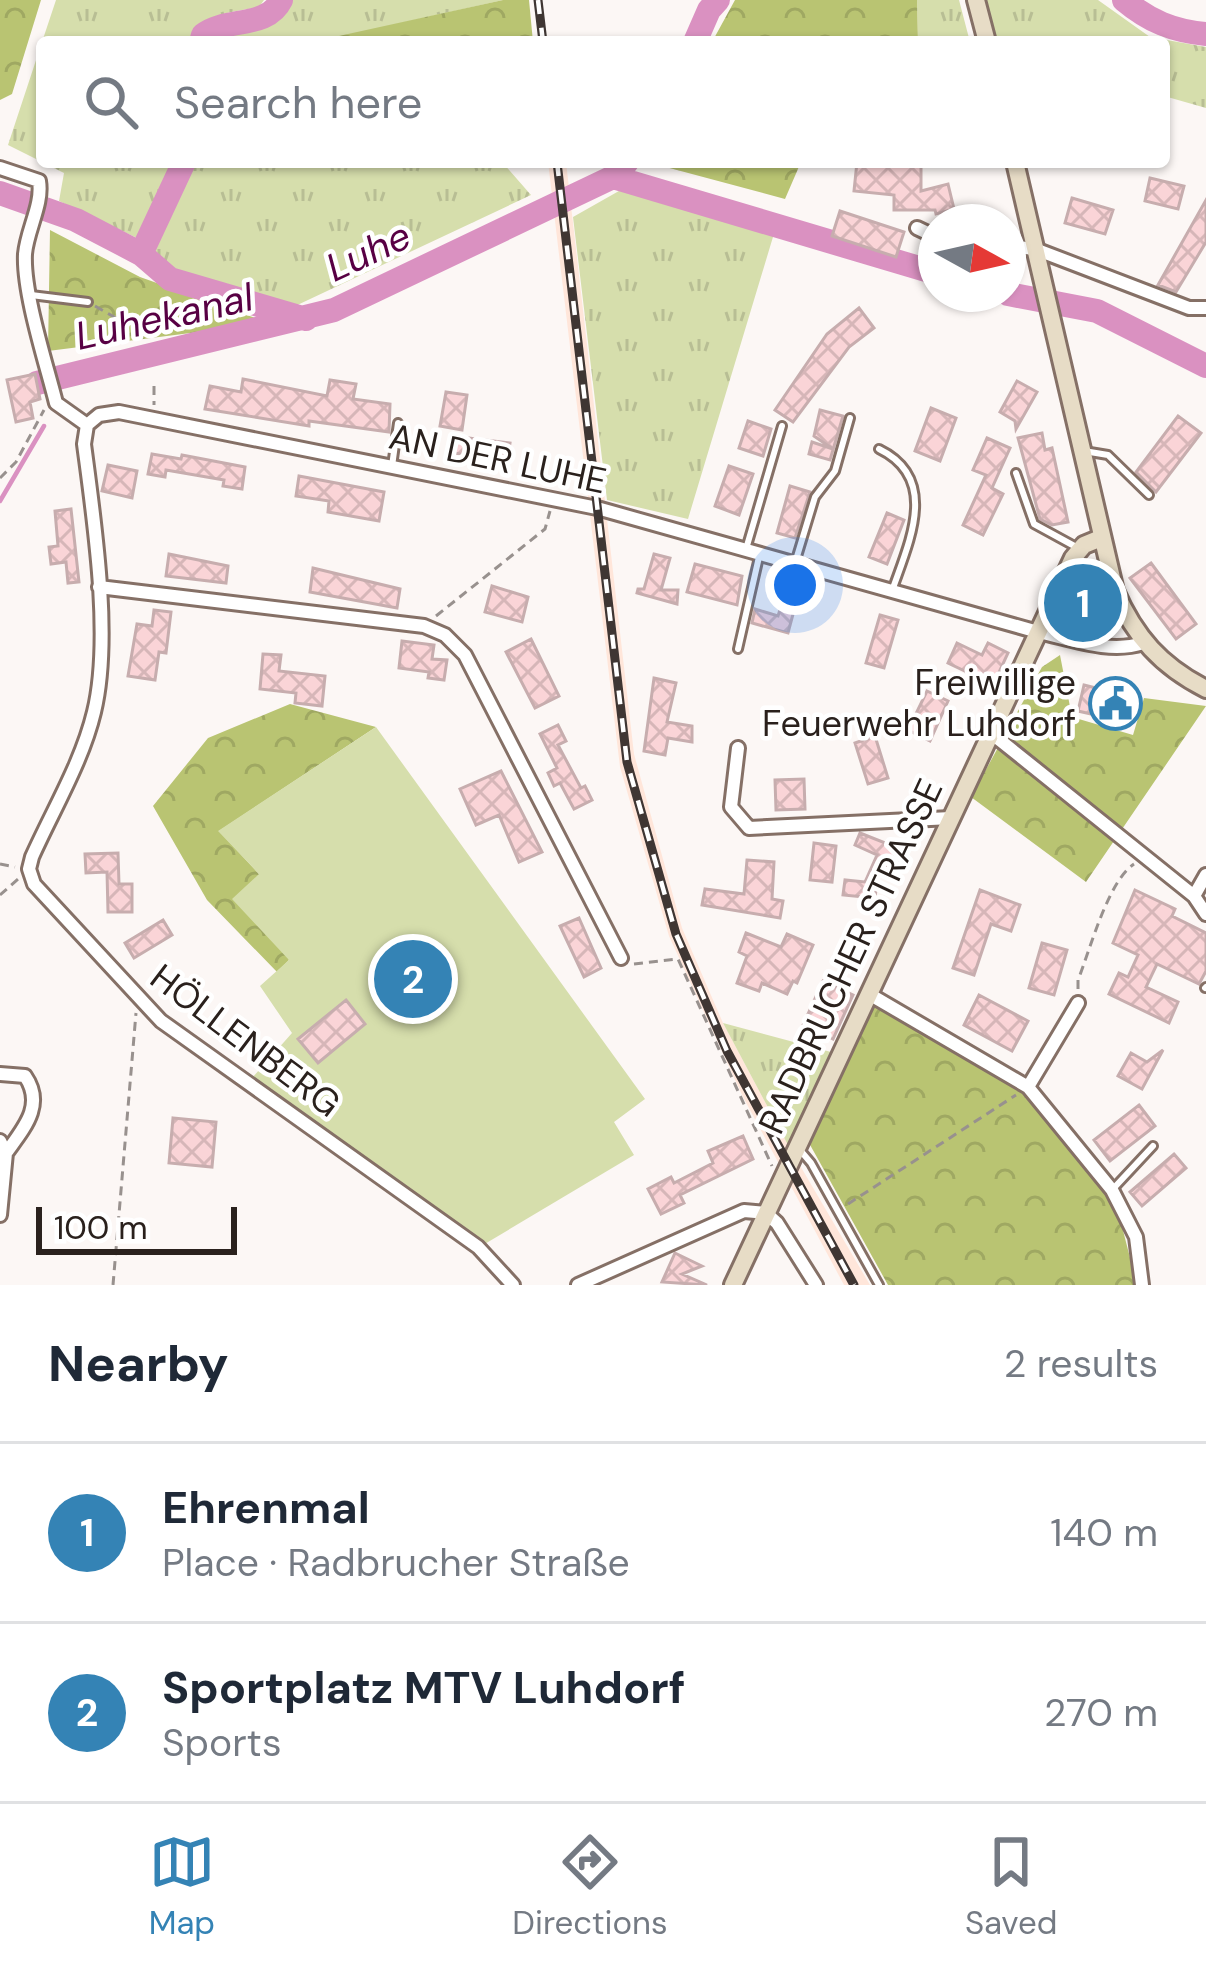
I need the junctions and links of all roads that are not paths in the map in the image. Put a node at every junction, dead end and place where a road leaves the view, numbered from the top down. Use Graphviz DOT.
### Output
graph roads {
  1 [pos="976,0"];
  2 [pos="985,36"];
  3 [pos="0,168"];
  4 [pos="1016,168"];
  5 [pos="1026,248"];
  6 [pos="1035,249"];
  7 [pos="31,295"];
  8 [pos="88,302"];
  9 [pos="1206,308"];
  10 [pos="850,418"];
  11 [pos="398,423"];
  12 [pos="87,425"];
  13 [pos="782,426"];
  14 [pos="879,449"];
  15 [pos="1081,450"];
  16 [pos="392,466"];
  17 [pos="1016,473"];
  18 [pos="1149,495"];
  19 [pos="1101,538"];
  20 [pos="1080,549"];
  21 [pos="753,551"];
  22 [pos="795,563"];
  23 [pos="99,587"];
  24 [pos="892,590"];
  25 [pos="1038,632"];
  26 [pos="1143,643"];
  27 [pos="738,650"];
  28 [pos="1206,689"];
  29 [pos="992,733"];
  30 [pos="738,748"];
  31 [pos="951,818"];
  32 [pos="1206,875"];
  33 [pos="1194,896"];
  34 [pos="1206,914"];
  35 [pos="621,958"];
  36 [pos="869,994"];
  37 [pos="1078,1003"];
  38 [pos="0,1074"];
  39 [pos="1028,1087"];
  40 [pos="1153,1146"];
  41 [pos="3,1147"];
  42 [pos="797,1147"];
  43 [pos="1112,1190"];
  44 [pos="766,1213"];
  45 [pos="0,1215"];
  46 [pos="513,1285"];
  47 [pos="578,1285"];
  48 [pos="733,1285"];
  49 [pos="816,1285"];
  50 [pos="879,1285"];
  51 [pos="1142,1285"];
  1 -- 2 [label="street"];
  3 -- 7 [label="street"];
  4 -- 6 [label="street"];
  5 -- 6 [label="street"];
  6 -- 9 [label="street"];
  6 -- 15 [label="street"];
  7 -- 8 [label="lane"];
  7 -- 12 [label="street"];
  10 -- 22 [label="lane"];
  11 -- 16 [label="lane"];
  12 -- 16 [label="street, AN DER LUHE"];
  12 -- 23 [label="street"];
  13 -- 21 [label="lane"];
  14 -- 24 [label="lane"];
  15 -- 18 [label="lane"];
  15 -- 19 [label="street"];
  16 -- 21 [label="street, AN DER LUHE"];
  17 -- 20 [label="lane"];
  19 -- 20 [label="street"];
  19 -- 26 [label="street"];
  20 -- 25 [label="street, RADBRUCHER STRASSE"];
  21 -- 22 [label="street, AN DER LUHE"];
  21 -- 27 [label="lane"];
  22 -- 24 [label="street, AN DER LUHE"];
  23 -- 35 [label="street"];
  23 -- 46 [label="street, HÖLLENBERG"];
  24 -- 25 [label="street, AN DER LUHE"];
  25 -- 26 [label="street, AN DER LUHE"];
  25 -- 29 [label="street, RADBRUCHER STRASSE"];
  26 -- 28 [label="street"];
  29 -- 31 [label="street, RADBRUCHER STRASSE"];
  29 -- 33 [label="street"];
  30 -- 31 [label="street"];
  31 -- 36 [label="street, RADBRUCHER STRASSE"];
  32 -- 33 [label="street"];
  33 -- 34 [label="street"];
  36 -- 39 [label="street"];
  36 -- 42 [label="street, RADBRUCHER STRASSE"];
  37 -- 39 [label="street"];
  38 -- 41 [label="street"];
  39 -- 43 [label="street"];
  40 -- 43 [label="lane"];
  41 -- 45 [label="street"];
  42 -- 44 [label="street, RADBRUCHER STRASSE"];
  42 -- 50 [label="lane"];
  43 -- 51 [label="street"];
  44 -- 47 [label="street"];
  44 -- 48 [label="street, RADBRUCHER STRASSE"];
  44 -- 49 [label="street"];
}
